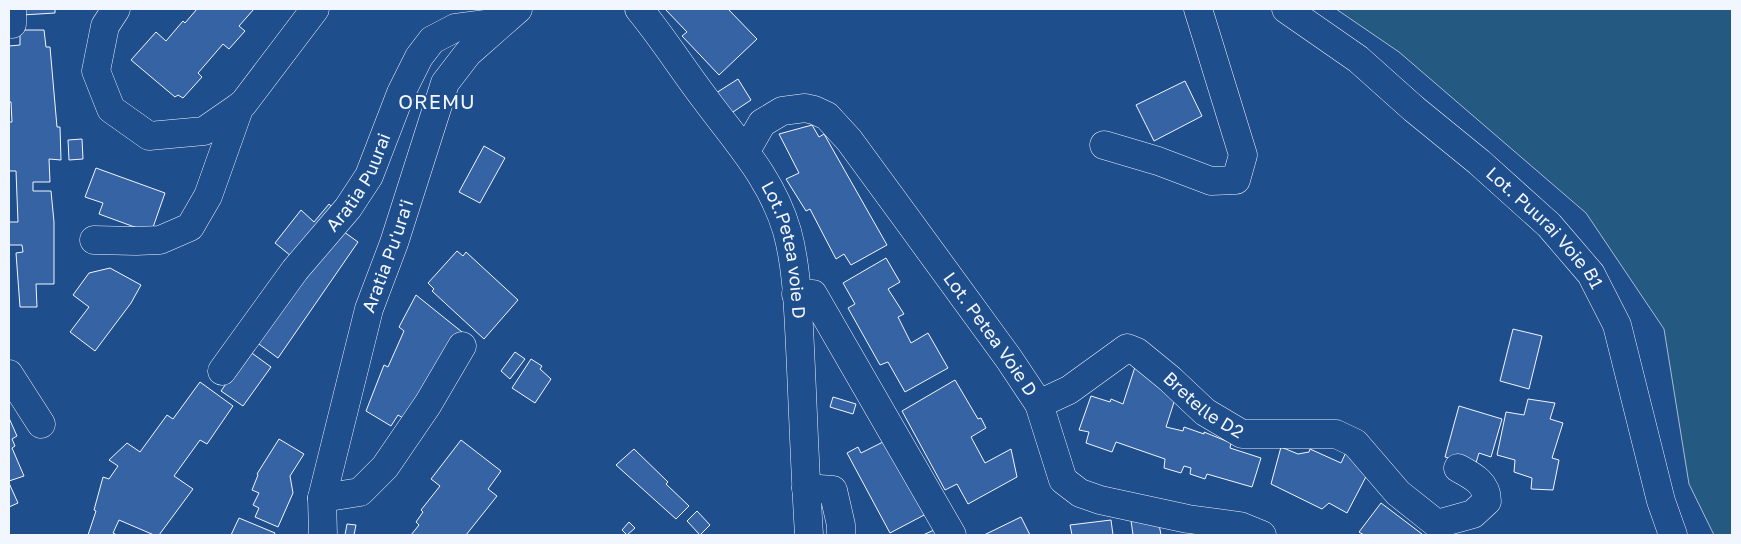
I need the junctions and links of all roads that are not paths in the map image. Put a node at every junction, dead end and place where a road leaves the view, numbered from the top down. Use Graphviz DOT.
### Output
graph roads {
  1 [pos="116,9"];
  2 [pos="315,9"];
  3 [pos="639,9"];
  4 [pos="1198,9"];
  5 [pos="1286,9"];
  6 [pos="510,16"];
  7 [pos="240,106"];
  8 [pos="1104,145"];
  9 [pos="746,151"];
  10 [pos="94,240"];
  11 [pos="796,294"];
  12 [pos="462,346"];
  13 [pos="222,370"];
  14 [pos="9,374"];
  15 [pos="1039,404"];
  16 [pos="41,424"];
  17 [pos="1458,468"];
  18 [pos="806,488"];
  19 [pos="322,498"];
  20 [pos="323,535"];
  21 [pos="809,535"];
  22 [pos="841,535"];
  23 [pos="952,535"];
  24 [pos="1262,535"];
  25 [pos="1673,535"];
  1 -- 7 [label="street"];
  2 -- 7 [label="street"];
  3 -- 9 [label="street, Lot.Petea voie D"];
  4 -- 8 [label="street"];
  5 -- 25 [label="street, Lot. Puurai Voie B1"];
  6 -- 13 [label="street, Aratia Puurai"];
  6 -- 19 [label="street, Aratia Pu'ura'i"];
  7 -- 10 [label="street"];
  9 -- 11 [label="street, Lot.Petea voie D"];
  9 -- 15 [label="street, Lot. Petea Voie D"];
  11 -- 18 [label="street, Lot.Petea voie D"];
  11 -- 23 [label="street"];
  12 -- 19 [label="street"];
  14 -- 16 [label="street"];
  15 -- 17 [label="street, Bretelle D2"];
  15 -- 24 [label="street, Lot. Petea Voie D"];
  18 -- 21 [label="street, Lot.Petea voie D"];
  18 -- 22 [label="street"];
  19 -- 20 [label="street, Aratia Pu'ura'i"];
}
